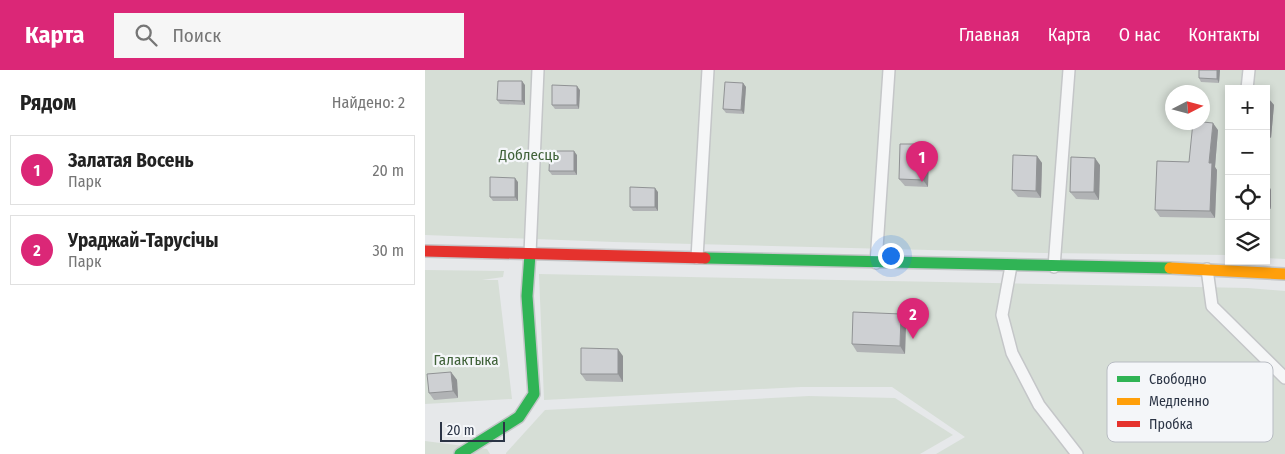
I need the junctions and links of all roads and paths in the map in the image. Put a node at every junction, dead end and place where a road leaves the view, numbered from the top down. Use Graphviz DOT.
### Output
graph roads {
  1 [pos="538,70"];
  2 [pos="708,70"];
  3 [pos="889,70"];
  4 [pos="1069,70"];
  5 [pos="1249,70"];
  6 [pos="1247,85"];
  7 [pos="425,251"];
  8 [pos="530,254"];
  9 [pos="697,258"];
  10 [pos="876,263"];
  11 [pos="1011,266"];
  12 [pos="1234,266"];
  13 [pos="1054,267"];
  14 [pos="1207,269"];
  15 [pos="1285,274"];
  16 [pos="1269,362"];
  17 [pos="1273,366"];
  18 [pos="1285,378"];
  19 [pos="460,454"];
  20 [pos="1077,454"];
  1 -- 8 [label="lane"];
  2 -- 9 [label="lane"];
  3 -- 10 [label="lane"];
  4 -- 13 [label="lane"];
  5 -- 6 [label="lane"];
  7 -- 8 [label="street"];
  8 -- 9 [label="street"];
  8 -- 19 [label="street"];
  9 -- 10 [label="street"];
  10 -- 11 [label="street"];
  11 -- 13 [label="street"];
  11 -- 20 [label="lane"];
  12 -- 14 [label="street"];
  12 -- 15 [label="street"];
  13 -- 14 [label="street"];
  14 -- 16 [label="lane"];
  17 -- 18 [label="lane"];
}
